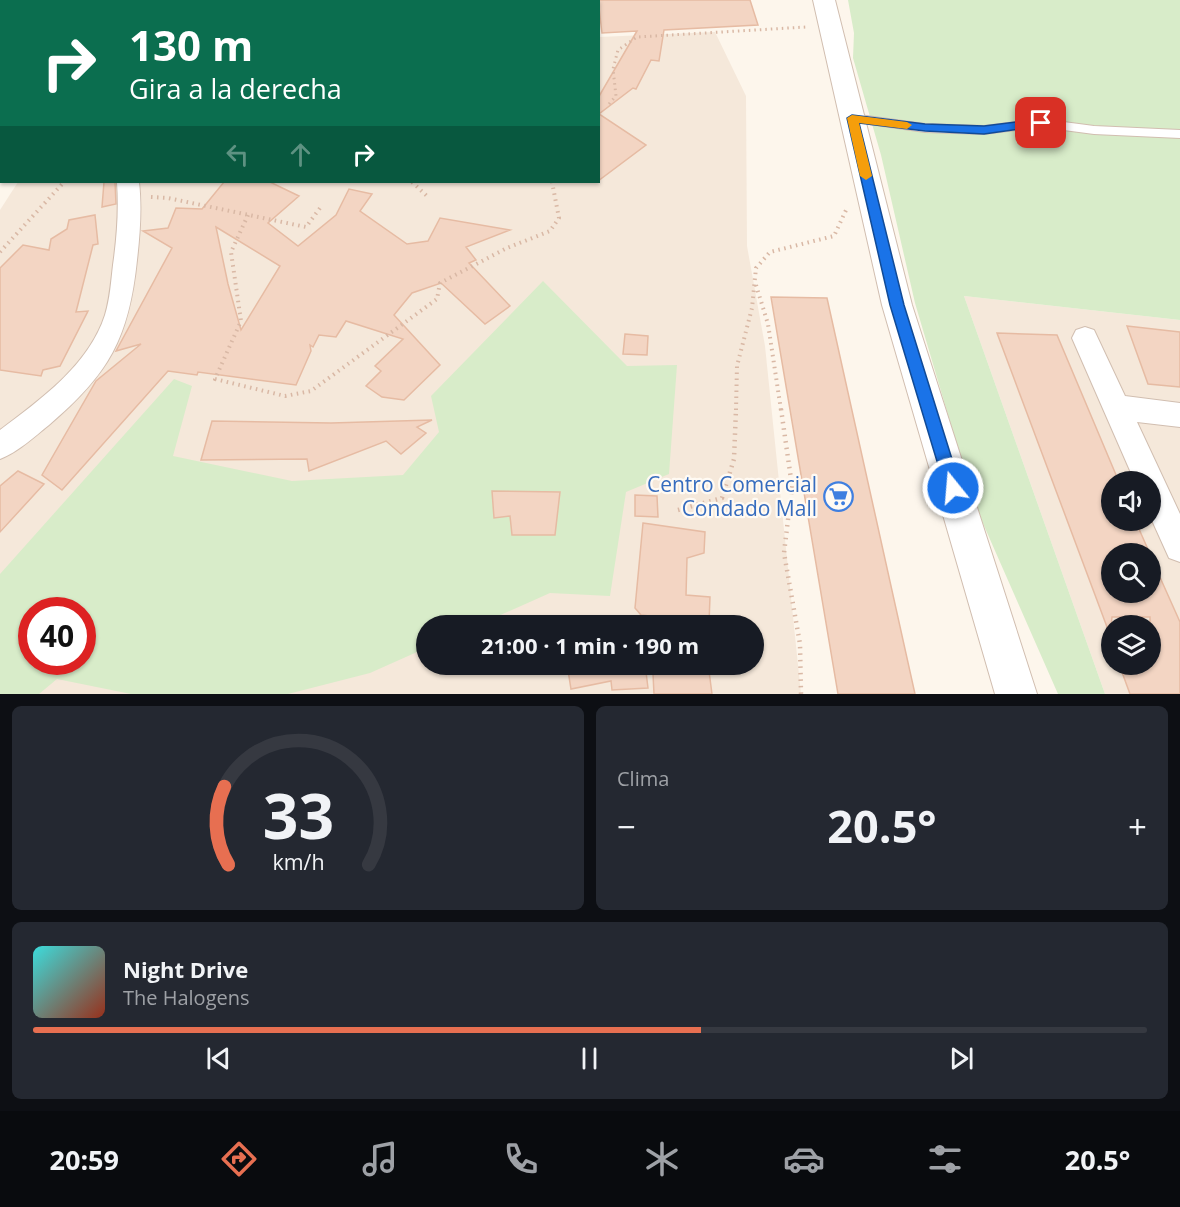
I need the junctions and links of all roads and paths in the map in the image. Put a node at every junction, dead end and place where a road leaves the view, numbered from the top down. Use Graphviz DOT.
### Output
graph roads {
  1 [pos="818,14"];
  2 [pos="609,104"];
  3 [pos="852,118"];
  4 [pos="1180,134"];
  5 [pos="63,183"];
  6 [pos="413,183"];
  7 [pos="552,183"];
  8 [pos="129,189"];
  9 [pos="870,193"];
  10 [pos="428,197"];
  11 [pos="320,208"];
  12 [pos="248,215"];
  13 [pos="0,252"];
  14 [pos="754,281"];
  15 [pos="1085,338"];
  16 [pos="1116,407"];
  17 [pos="1180,415"];
  18 [pos="0,446"];
  19 [pos="1145,471"];
  20 [pos="1161,506"];
  21 [pos="678,510"];
  22 [pos="1180,547"];
  23 [pos="801,694"];
  24 [pos="1016,694"];
  1 -- 2 [label="path"];
  1 -- 3 [label="street"];
  3 -- 4 [label="lane"];
  3 -- 9 [label="street"];
  5 -- 13 [label="path"];
  6 -- 10 [label="path"];
  7 -- 12 [label="path"];
  8 -- 12 [label="path"];
  8 -- 18 [label="street"];
  9 -- 14 [label="path"];
  9 -- 24 [label="street"];
  11 -- 12 [label="path"];
  14 -- 21 [label="path"];
  14 -- 23 [label="path"];
  15 -- 16 [label="street"];
  16 -- 17 [label="street"];
  16 -- 19 [label="street"];
  20 -- 22 [label="street"];
}
